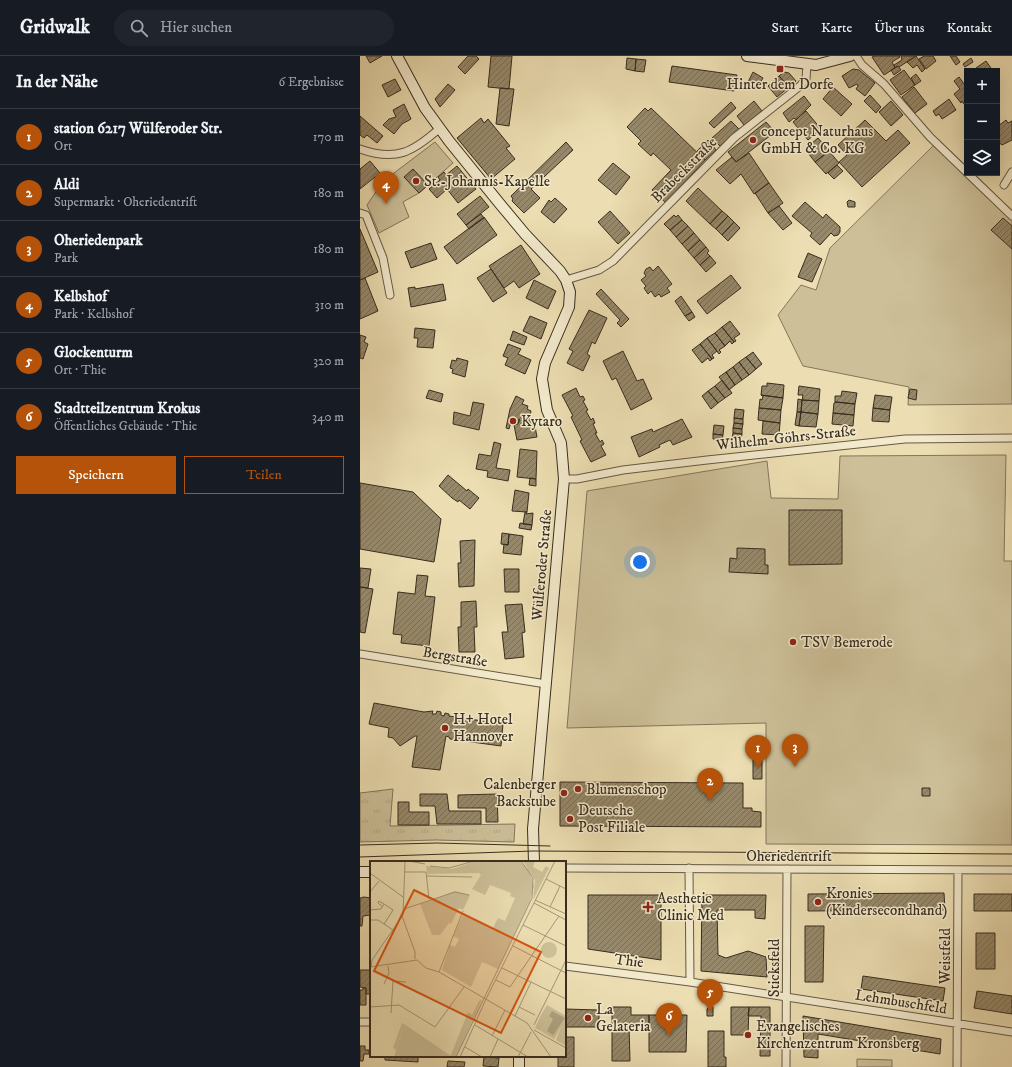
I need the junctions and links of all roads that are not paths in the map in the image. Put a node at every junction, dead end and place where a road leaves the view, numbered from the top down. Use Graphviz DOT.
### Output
graph roads {
  1 [pos="397,56"];
  2 [pos="747,56"];
  3 [pos="850,56"];
  4 [pos="856,56"];
  5 [pos="807,65"];
  6 [pos="440,128"];
  7 [pos="360,149"];
  8 [pos="1012,172"];
  9 [pos="1004,185"];
  10 [pos="360,212"];
  11 [pos="1012,216"];
  12 [pos="566,280"];
  13 [pos="390,295"];
  14 [pos="1012,438"];
  15 [pos="564,479"];
  16 [pos="360,654"];
  17 [pos="546,684"];
  18 [pos="534,861"];
  19 [pos="566,868"];
  20 [pos="689,868"];
  21 [pos="787,869"];
  22 [pos="958,870"];
  23 [pos="1012,870"];
  24 [pos="566,966"];
  25 [pos="690,982"];
  26 [pos="787,997"];
  27 [pos="958,1023"];
  28 [pos="1012,1032"];
  29 [pos="519,1057"];
  30 [pos="518,1067"];
  31 [pos="786,1067"];
  32 [pos="957,1067"];
  1 -- 6 [label="main road"];
  2 -- 5 [label="main road"];
  3 -- 5 [label="main road"];
  4 -- 11 [label="street"];
  5 -- 12 [label="street, Brabeckstraße"];
  6 -- 7 [label="street"];
  6 -- 12 [label="main road"];
  8 -- 9 [label="street"];
  10 -- 13 [label="street"];
  12 -- 15 [label="main road, Wülferoder Straße"];
  14 -- 15 [label="street, Wilhelm-Göhrs-Straße"];
  15 -- 17 [label="main road, Wülferoder Straße"];
  16 -- 17 [label="street, Bergstraße"];
  17 -- 18 [label="main road, Wülferoder Straße"];
  19 -- 20 [label="street, Oheriedentrift"];
  20 -- 21 [label="street, Oheriedentrift"];
  20 -- 25 [label="street"];
  21 -- 22 [label="street, Oheriedentrift"];
  21 -- 26 [label="street, Sticksfeld"];
  22 -- 23 [label="street, Oheriedentrift"];
  22 -- 27 [label="street, Weistfeld"];
  24 -- 25 [label="street, Thie"];
  25 -- 26 [label="street, Thie"];
  26 -- 27 [label="street, Lehmbuschfeld"];
  26 -- 31 [label="street, Sticksfeld"];
  27 -- 28 [label="street, Lehmbuschfeld"];
  27 -- 32 [label="street, Weistfeld"];
  29 -- 30 [label="main road"];
}
